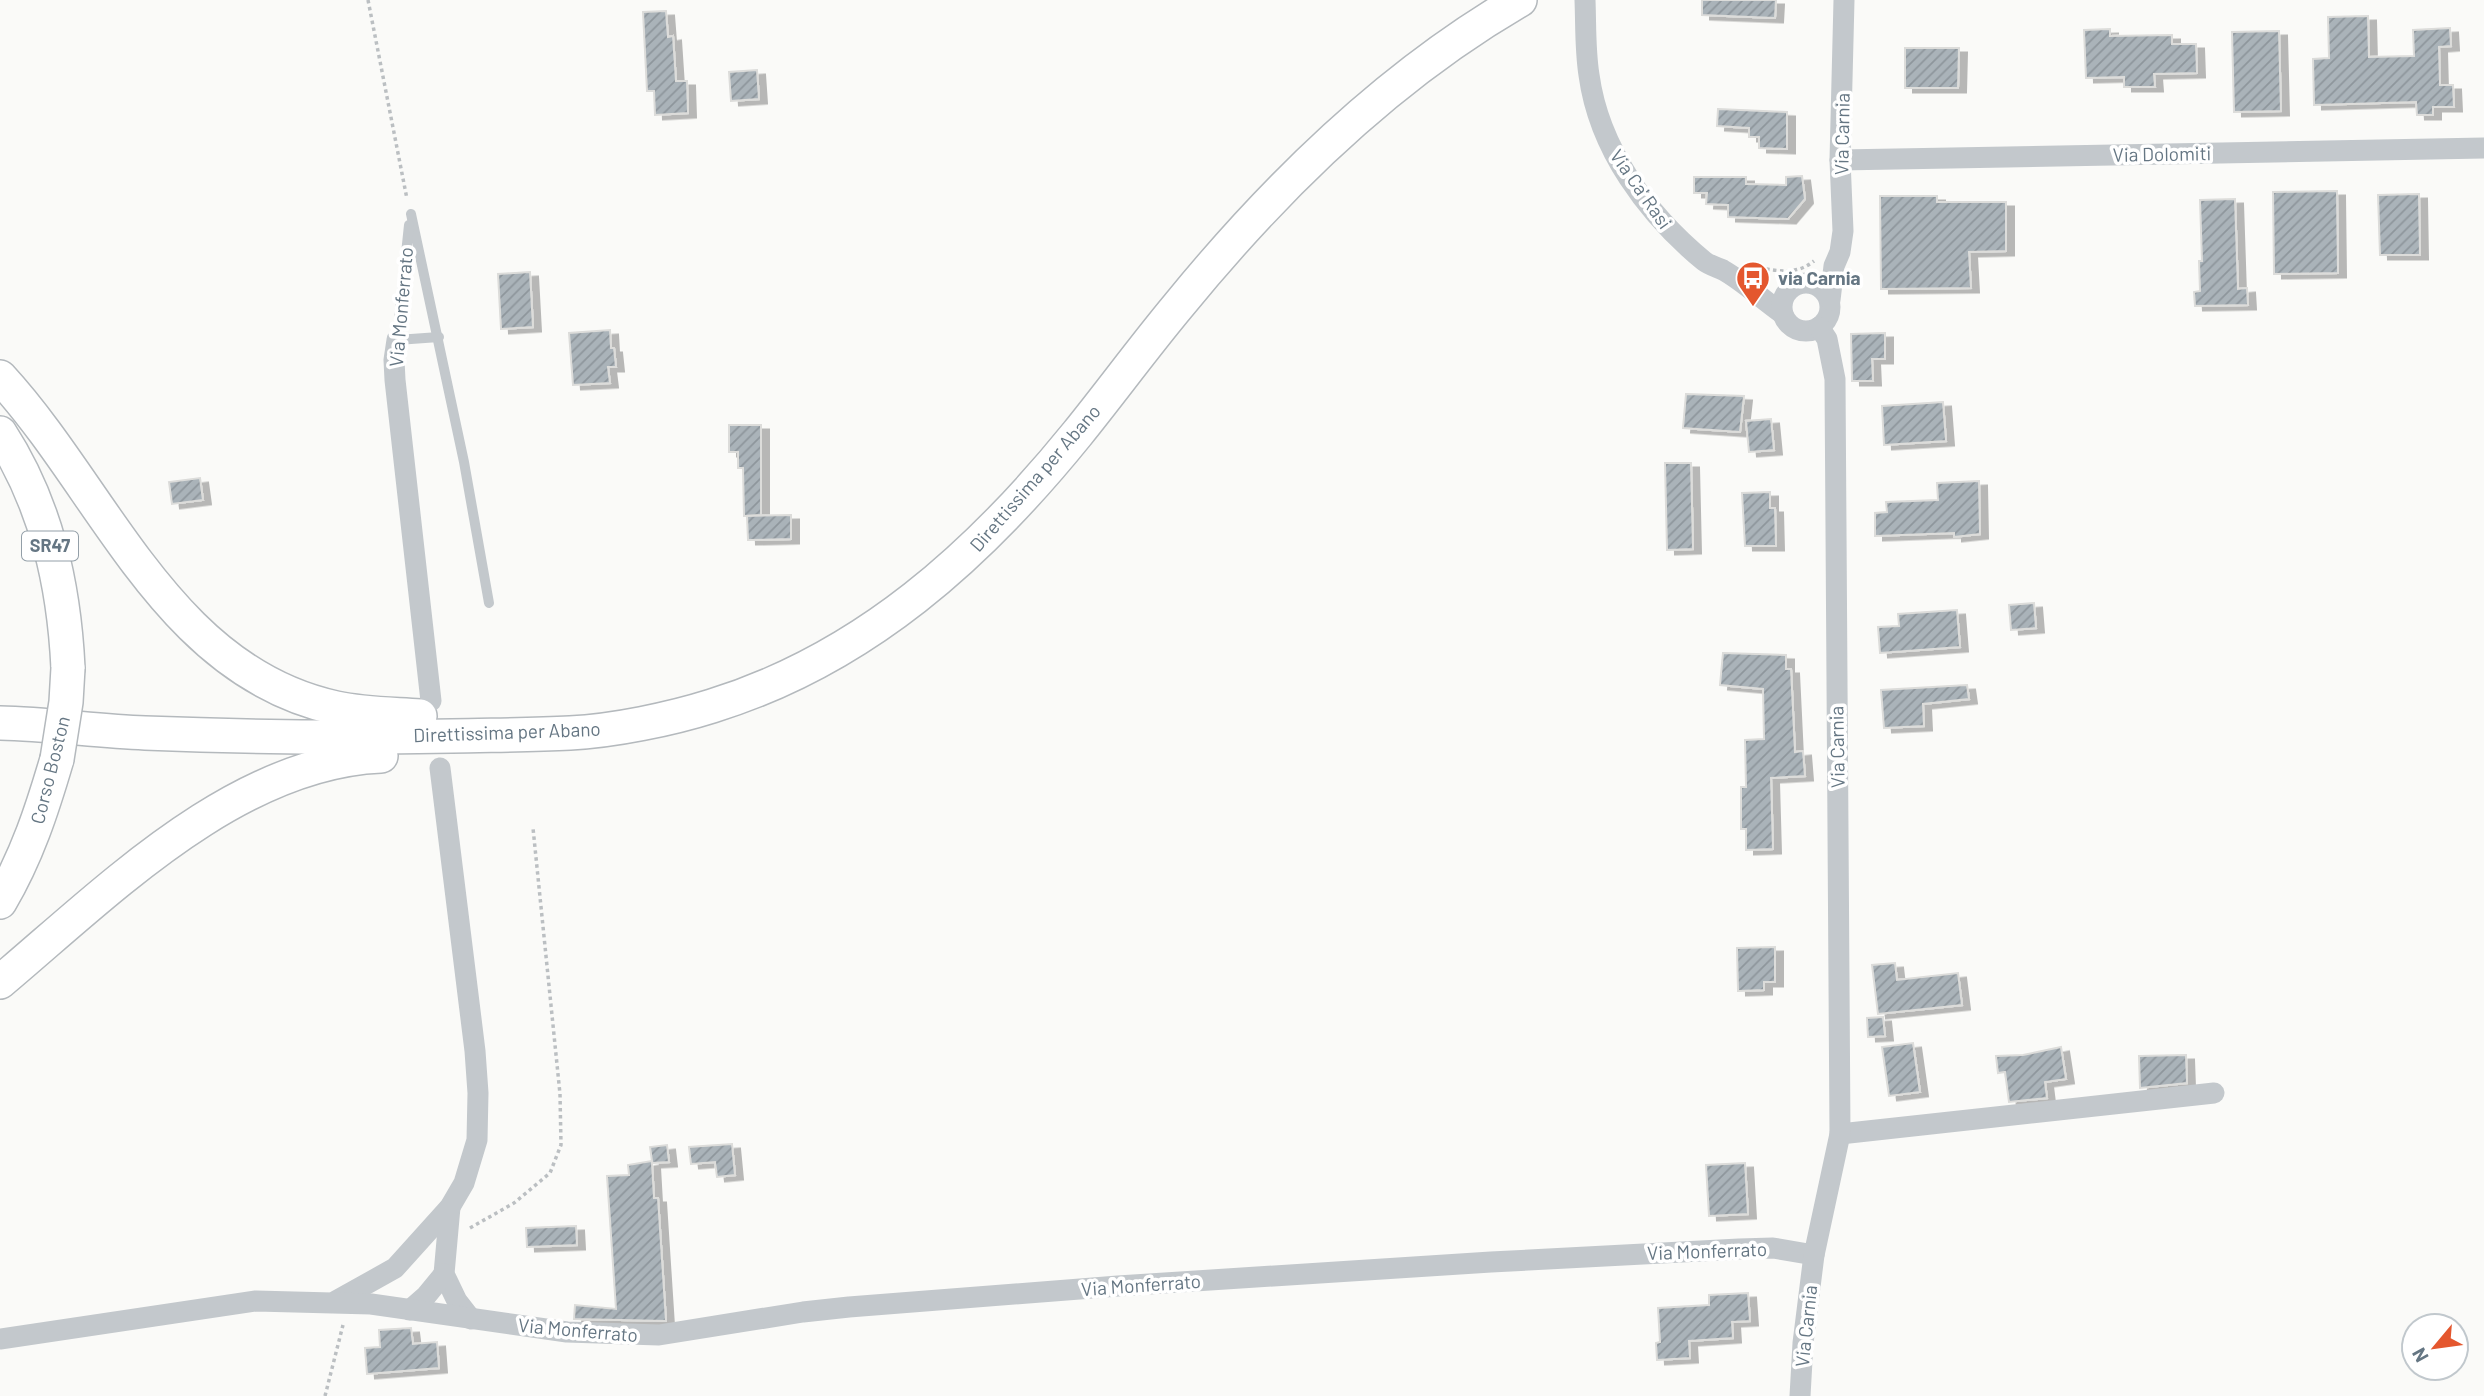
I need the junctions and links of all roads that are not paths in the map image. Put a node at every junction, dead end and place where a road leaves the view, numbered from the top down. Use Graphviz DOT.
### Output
graph roads {
  1 [pos="1520,0"];
  2 [pos="1585,0"];
  3 [pos="1844,0"];
  4 [pos="2484,148"];
  5 [pos="1840,160"];
  6 [pos="1826,262"];
  7 [pos="1812,284"];
  8 [pos="1789,290"];
  9 [pos="1758,296"];
  10 [pos="1830,300"];
  11 [pos="1783,314"];
  12 [pos="1810,328"];
  13 [pos="439,337"];
  14 [pos="397,340"];
  15 [pos="0,377"];
  16 [pos="0,433"];
  17 [pos="489,603"];
  18 [pos="431,701"];
  19 [pos="4,723"];
  20 [pos="575,733"];
  21 [pos="440,768"];
  22 [pos="0,902"];
  23 [pos="0,982"];
  24 [pos="2214,1093"];
  25 [pos="1840,1134"];
  26 [pos="450,1207"];
  27 [pos="1814,1255"];
  28 [pos="395,1268"];
  29 [pos="444,1274"];
  30 [pos="340,1302"];
  31 [pos="402,1308"];
  32 [pos="471,1319"];
  33 [pos="0,1339"];
  34 [pos="1800,1396"];
  1 -- 20 [label="highway, Direttissima per Abano"];
  2 -- 9 [label="street, Via Ca' Rasi"];
  3 -- 5 [label="street, Via Carnia"];
  4 -- 5 [label="street, Via Dolomiti"];
  5 -- 6 [label="street, Via Carnia"];
  6 -- 7 [label="street"];
  6 -- 10 [label="street, Via Carnia"];
  7 -- 8 [label="street"];
  7 -- 10 [label="street"];
  8 -- 9 [label="street"];
  8 -- 11 [label="street"];
  9 -- 11 [label="street, Via Ca' Rasi"];
  10 -- 12 [label="street"];
  11 -- 12 [label="street"];
  12 -- 25 [label="street, Via Carnia"];
  13 -- 14 [label="lane"];
  13 -- 14 [label="lane, Via Monferrato"];
  13 -- 17 [label="lane, Via Monferrato"];
  14 -- 18 [label="street, Via Monferrato"];
  15 -- 20 [label="highway"];
  16 -- 22 [label="highway, Corso Boston / SR47, bridge"];
  19 -- 20 [label="highway, Direttissima per Abano"];
  20 -- 23 [label="highway"];
  21 -- 26 [label="street"];
  24 -- 25 [label="street"];
  25 -- 27 [label="street, Via Carnia"];
  26 -- 28 [label="street"];
  26 -- 29 [label="street"];
  27 -- 32 [label="street, Via Monferrato"];
  27 -- 34 [label="street, Via Carnia"];
  28 -- 30 [label="street"];
  28 -- 31 [label="street"];
  29 -- 31 [label="street"];
  29 -- 32 [label="street"];
  30 -- 31 [label="street, Via Monferrato"];
  30 -- 33 [label="street, Via Monferrato"];
  31 -- 32 [label="street, Via Monferrato"];
}
